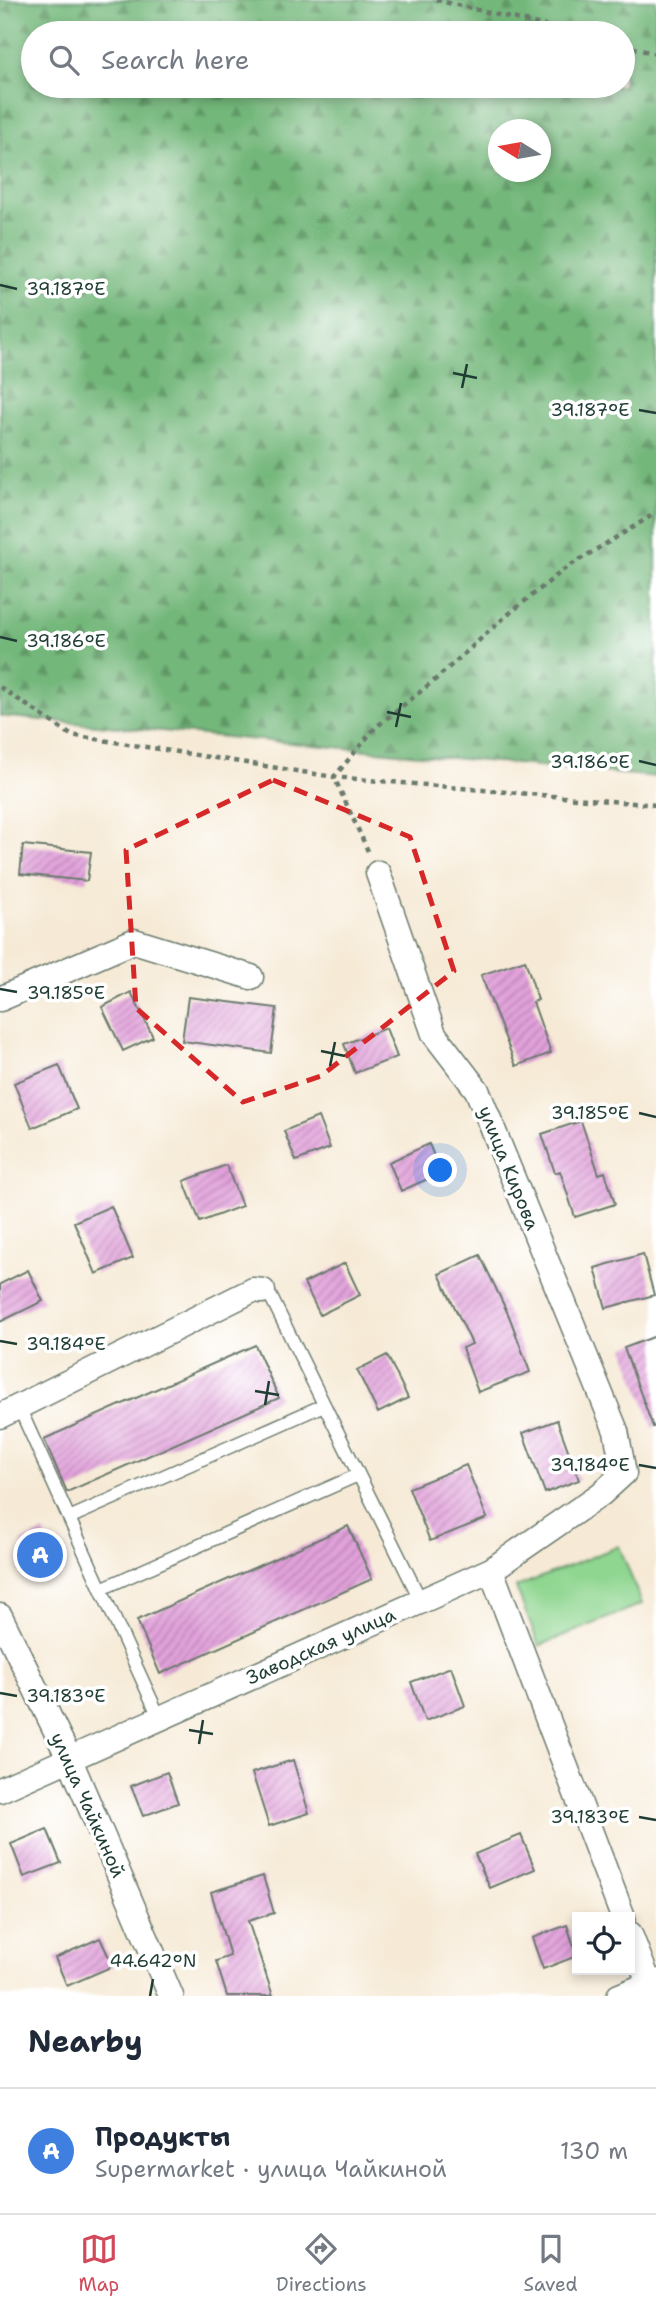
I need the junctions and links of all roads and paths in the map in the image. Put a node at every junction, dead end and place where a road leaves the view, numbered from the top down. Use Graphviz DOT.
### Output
graph roads {
  1 [pos="436,0"];
  2 [pos="524,21"];
  3 [pos="635,48"];
  4 [pos="656,54"];
  5 [pos="656,513"];
  6 [pos="0,687"];
  7 [pos="334,777"];
  8 [pos="656,805"];
  9 [pos="378,873"];
  10 [pos="251,977"];
  11 [pos="0,999"];
  12 [pos="262,1291"];
  13 [pos="324,1405"];
  14 [pos="9,1411"];
  15 [pos="624,1473"];
  16 [pos="358,1475"];
  17 [pos="69,1518"];
  18 [pos="491,1570"];
  19 [pos="101,1589"];
  20 [pos="421,1601"];
  21 [pos="0,1616"];
  22 [pos="160,1719"];
  23 [pos="70,1760"];
  24 [pos="0,1790"];
  25 [pos="621,1912"];
  26 [pos="635,1946"];
  27 [pos="653,1987"];
  28 [pos="171,1996"];
  29 [pos="619,1996"];
  1 -- 2 [label="path"];
  3 -- 4 [label="path"];
  5 -- 7 [label="path"];
  6 -- 7 [label="path"];
  7 -- 8 [label="path"];
  7 -- 9 [label="path"];
  9 -- 15 [label="street, улица Кирова"];
  10 -- 11 [label="street"];
  12 -- 13 [label="lane"];
  12 -- 14 [label="street"];
  13 -- 16 [label="lane"];
  13 -- 17 [label="lane"];
  14 -- 17 [label="lane"];
  15 -- 18 [label="street, Заводская улица"];
  16 -- 19 [label="lane"];
  16 -- 20 [label="lane"];
  17 -- 19 [label="lane"];
  18 -- 20 [label="street, Заводская улица"];
  18 -- 25 [label="street"];
  19 -- 22 [label="lane"];
  20 -- 22 [label="street, Заводская улица"];
  21 -- 23 [label="street, улица Чайкиной"];
  22 -- 23 [label="street, Заводская улица"];
  23 -- 24 [label="street, Заводская улица"];
  23 -- 28 [label="street, улица Чайкиной"];
  26 -- 27 [label="street"];
  27 -- 29 [label="street"];
}
